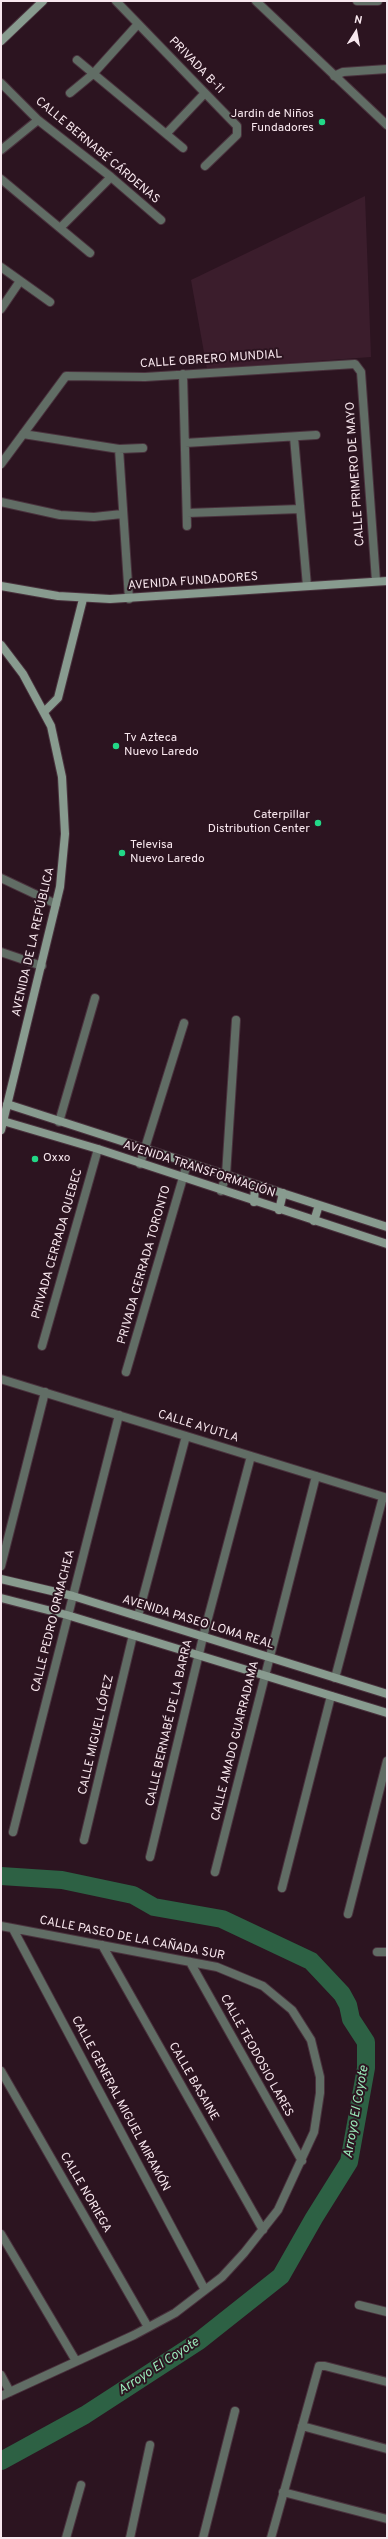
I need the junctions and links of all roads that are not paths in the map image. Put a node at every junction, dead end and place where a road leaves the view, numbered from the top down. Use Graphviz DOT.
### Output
graph roads {
  1 [pos="42,1"];
  2 [pos="116,1"];
  3 [pos="256,1"];
  4 [pos="357,1"];
  5 [pos="378,1"];
  6 [pos="138,24"];
  7 [pos="1,41"];
  8 [pos="77,60"];
  9 [pos="387,68"];
  10 [pos="93,74"];
  11 [pos="334,76"];
  12 [pos="1,83"];
  13 [pos="70,93"];
  14 [pos="205,93"];
  15 [pos="38,120"];
  16 [pos="387,125"];
  17 [pos="167,133"];
  18 [pos="183,148"];
  19 [pos="1,150"];
  20 [pos="205,166"];
  21 [pos="111,177"];
  22 [pos="1,179"];
  23 [pos="161,220"];
  24 [pos="61,227"];
  25 [pos="90,253"];
  26 [pos="1,267"];
  27 [pos="20,281"];
  28 [pos="50,302"];
  29 [pos="1,308"];
  30 [pos="358,366"];
  31 [pos="183,374"];
  32 [pos="23,434"];
  33 [pos="316,435"];
  34 [pos="294,437"];
  35 [pos="185,443"];
  36 [pos="143,448"];
  37 [pos="119,449"];
  38 [pos="1,464"];
  39 [pos="1,502"];
  40 [pos="300,509"];
  41 [pos="187,513"];
  42 [pos="122,514"];
  43 [pos="188,526"];
  44 [pos="387,580"];
  45 [pos="376,581"];
  46 [pos="1,586"];
  47 [pos="307,586"];
  48 [pos="83,599"];
  49 [pos="129,599"];
  50 [pos="1,645"];
  51 [pos="44,712"];
  52 [pos="1,878"];
  53 [pos="56,904"];
  54 [pos="1,952"];
  55 [pos="42,966"];
  56 [pos="95,998"];
  57 [pos="236,1020"];
  58 [pos="184,1024"];
  59 [pos="7,1104"];
  60 [pos="3,1121"];
  61 [pos="59,1122"];
  62 [pos="1,1130"];
  63 [pos="98,1149"];
  64 [pos="144,1149"];
  65 [pos="140,1164"];
  66 [pos="187,1164"];
  67 [pos="226,1175"];
  68 [pos="182,1178"];
  69 [pos="255,1185"];
  70 [pos="221,1191"];
  71 [pos="283,1193"];
  72 [pos="254,1202"];
  73 [pos="319,1205"];
  74 [pos="279,1210"];
  75 [pos="314,1221"];
  76 [pos="387,1227"];
  77 [pos="387,1244"];
  78 [pos="42,1346"];
  79 [pos="126,1372"];
  80 [pos="1,1379"];
  81 [pos="45,1392"];
  82 [pos="119,1415"];
  83 [pos="186,1436"];
  84 [pos="251,1456"];
  85 [pos="316,1476"];
  86 [pos="385,1498"];
  87 [pos="1,1566"];
  88 [pos="1,1579"];
  89 [pos="73,1596"];
  90 [pos="1,1598"];
  91 [pos="68,1615"];
  92 [pos="138,1616"];
  93 [pos="133,1635"];
  94 [pos="203,1636"];
  95 [pos="199,1655"];
  96 [pos="269,1657"];
  97 [pos="265,1675"];
  98 [pos="335,1678"];
  99 [pos="387,1694"];
  100 [pos="331,1696"];
  101 [pos="387,1713"];
  102 [pos="387,1760"];
  103 [pos="13,1832"];
  104 [pos="84,1840"];
  105 [pos="150,1857"];
  106 [pos="215,1872"];
  107 [pos="282,1888"];
  108 [pos="348,1914"];
  109 [pos="1,1926"];
  110 [pos="13,1929"];
  111 [pos="102,1945"];
  112 [pos="377,1952"];
  113 [pos="387,1952"];
  114 [pos="190,1962"];
  115 [pos="1,2071"];
  116 [pos="302,2162"];
  117 [pos="263,2230"];
  118 [pos="1,2234"];
  119 [pos="205,2290"];
  120 [pos="359,2305"];
  121 [pos="387,2312"];
  122 [pos="148,2327"];
  123 [pos="76,2361"];
  124 [pos="1,2375"];
  125 [pos="387,2382"];
  126 [pos="10,2392"];
  127 [pos="1,2396"];
  128 [pos="235,2411"];
  129 [pos="302,2426"];
  130 [pos="150,2446"];
  131 [pos="387,2448"];
  132 [pos="81,2485"];
  133 [pos="283,2492"];
  134 [pos="387,2519"];
  135 [pos="66,2538"];
  136 [pos="130,2538"];
  137 [pos="202,2538"];
  138 [pos="271,2538"];
  1 -- 7 [label="street"];
  2 -- 6 [label="street, PRIVADA B-11"];
  3 -- 11 [label="street"];
  4 -- 5 [label="street"];
  6 -- 10 [label="street"];
  6 -- 14 [label="street, PRIVADA B-11"];
  8 -- 10 [label="street"];
  9 -- 11 [label="street"];
  10 -- 13 [label="street"];
  10 -- 17 [label="street"];
  11 -- 16 [label="street"];
  12 -- 15 [label="street, CALLE BERNABÉ CÁRDENAS"];
  14 -- 17 [label="street"];
  14 -- 20 [label="street, PRIVADA B-11"];
  15 -- 19 [label="street"];
  15 -- 21 [label="street, CALLE BERNABÉ CÁRDENAS"];
  17 -- 18 [label="street"];
  21 -- 23 [label="street, CALLE BERNABÉ CÁRDENAS"];
  21 -- 24 [label="street"];
  22 -- 24 [label="street"];
  24 -- 25 [label="street"];
  26 -- 27 [label="street"];
  27 -- 28 [label="street"];
  27 -- 29 [label="street"];
  30 -- 31 [label="street, CALLE OBRERO MUNDIAL"];
  30 -- 45 [label="street, CALLE PRIMERO DE MAYO"];
  31 -- 32 [label="street, CALLE OBRERO MUNDIAL"];
  31 -- 35 [label="street"];
  32 -- 37 [label="street"];
  32 -- 38 [label="street"];
  33 -- 34 [label="street"];
  34 -- 35 [label="street"];
  34 -- 40 [label="street"];
  35 -- 41 [label="street"];
  36 -- 37 [label="street"];
  37 -- 42 [label="street"];
  39 -- 42 [label="street"];
  40 -- 41 [label="street"];
  40 -- 47 [label="street"];
  41 -- 43 [label="street"];
  42 -- 49 [label="street"];
  44 -- 45 [label="street, AVENIDA FUNDADORES"];
  45 -- 47 [label="street, AVENIDA FUNDADORES"];
  46 -- 48 [label="street, AVENIDA FUNDADORES"];
  47 -- 49 [label="street, AVENIDA FUNDADORES"];
  48 -- 49 [label="street, AVENIDA FUNDADORES"];
  48 -- 51 [label="street"];
  50 -- 51 [label="street, AVENIDA DE LA REPÚBLICA"];
  51 -- 53 [label="street, AVENIDA DE LA REPÚBLICA"];
  52 -- 53 [label="street"];
  53 -- 55 [label="street, AVENIDA DE LA REPÚBLICA"];
  54 -- 55 [label="street"];
  55 -- 59 [label="street, AVENIDA DE LA REPÚBLICA"];
  56 -- 61 [label="street"];
  57 -- 67 [label="street"];
  58 -- 64 [label="street"];
  59 -- 60 [label="street, AVENIDA DE LA REPÚBLICA"];
  59 -- 61 [label="street, AVENIDA TRANSFORMACIÓN"];
  60 -- 62 [label="street, AVENIDA DE LA REPÚBLICA"];
  60 -- 63 [label="street, AVENIDA TRANSFORMACIÓN"];
  61 -- 64 [label="street, AVENIDA TRANSFORMACIÓN"];
  63 -- 65 [label="street, AVENIDA TRANSFORMACIÓN"];
  63 -- 78 [label="street, PRIVADA CERRADA QUEBEC"];
  64 -- 65 [label="street"];
  64 -- 66 [label="street, AVENIDA TRANSFORMACIÓN"];
  65 -- 68 [label="street, AVENIDA TRANSFORMACIÓN"];
  66 -- 67 [label="street, AVENIDA TRANSFORMACIÓN"];
  66 -- 68 [label="street, PRIVADA CERRADA TORONTO"];
  67 -- 69 [label="street, AVENIDA TRANSFORMACIÓN"];
  67 -- 70 [label="street"];
  68 -- 70 [label="street, AVENIDA TRANSFORMACIÓN"];
  68 -- 79 [label="street, PRIVADA CERRADA TORONTO"];
  69 -- 71 [label="street, AVENIDA TRANSFORMACIÓN"];
  69 -- 72 [label="street"];
  70 -- 72 [label="street, AVENIDA TRANSFORMACIÓN"];
  71 -- 73 [label="street, AVENIDA TRANSFORMACIÓN"];
  71 -- 74 [label="street"];
  72 -- 74 [label="street, AVENIDA TRANSFORMACIÓN"];
  73 -- 75 [label="street"];
  73 -- 76 [label="street, AVENIDA TRANSFORMACIÓN"];
  74 -- 75 [label="street, AVENIDA TRANSFORMACIÓN"];
  75 -- 77 [label="street, AVENIDA TRANSFORMACIÓN"];
  80 -- 81 [label="street, CALLE AYUTLA"];
  81 -- 82 [label="street, CALLE AYUTLA"];
  81 -- 87 [label="street"];
  82 -- 83 [label="street, CALLE AYUTLA"];
  82 -- 89 [label="street, CALLE PEDRO ORMACHEA"];
  83 -- 84 [label="street, CALLE AYUTLA"];
  83 -- 92 [label="street"];
  84 -- 85 [label="street, CALLE AYUTLA"];
  84 -- 94 [label="street, CALLE BERNABÉ DE LA BARRA"];
  85 -- 86 [label="street, CALLE AYUTLA"];
  85 -- 96 [label="street, CALLE AMADO GUARRADAMA"];
  86 -- 98 [label="street"];
  88 -- 89 [label="street, AVENIDA PASEO LOMA REAL"];
  89 -- 91 [label="street, CALLE PEDRO ORMACHEA"];
  89 -- 92 [label="street, AVENIDA PASEO LOMA REAL"];
  90 -- 91 [label="street"];
  91 -- 93 [label="street"];
  91 -- 103 [label="street, CALLE PEDRO ORMACHEA"];
  92 -- 94 [label="street, AVENIDA PASEO LOMA REAL"];
  93 -- 95 [label="street"];
  93 -- 104 [label="street, CALLE MIGUEL LÓPEZ"];
  94 -- 95 [label="street, CALLE BERNABÉ DE LA BARRA"];
  94 -- 96 [label="street, AVENIDA PASEO LOMA REAL"];
  95 -- 97 [label="street"];
  95 -- 105 [label="street, CALLE BERNABÉ DE LA BARRA"];
  96 -- 97 [label="street, CALLE AMADO GUARRADAMA"];
  96 -- 98 [label="street, AVENIDA PASEO LOMA REAL"];
  97 -- 100 [label="street"];
  97 -- 106 [label="street, CALLE AMADO GUARRADAMA"];
  98 -- 99 [label="street, AVENIDA PASEO LOMA REAL"];
  100 -- 101 [label="street"];
  100 -- 107 [label="street"];
  102 -- 108 [label="street"];
  109 -- 110 [label="street, CALLE PASEO DE LA CAÑADA SUR"];
  110 -- 111 [label="street, CALLE PASEO DE LA CAÑADA SUR"];
  110 -- 119 [label="street, CALLE GENERAL MIGUEL MIRAMÓN"];
  111 -- 114 [label="street, CALLE PASEO DE LA CAÑADA SUR"];
  111 -- 117 [label="street, CALLE BASAINE"];
  112 -- 113 [label="street"];
  114 -- 116 [label="street, CALLE TEODOSIO LARES"];
  114 -- 116 [label="street, CALLE PASEO DE LA CAÑADA SUR"];
  115 -- 122 [label="street, CALLE NORIEGA"];
  116 -- 117 [label="street, CALLE PASEO DE LA CAÑADA SUR"];
  117 -- 119 [label="street, CALLE PASEO DE LA CAÑADA SUR"];
  118 -- 123 [label="street"];
  119 -- 122 [label="street, CALLE PASEO DE LA CAÑADA SUR"];
  120 -- 121 [label="street"];
  122 -- 123 [label="street, CALLE PASEO DE LA CAÑADA SUR"];
  123 -- 126 [label="street, CALLE PASEO DE LA CAÑADA SUR"];
  124 -- 126 [label="street"];
  125 -- 129 [label="street"];
  126 -- 127 [label="street, CALLE PASEO DE LA CAÑADA SUR"];
  128 -- 137 [label="street"];
  129 -- 131 [label="street"];
  129 -- 133 [label="street"];
  130 -- 136 [label="street"];
  132 -- 135 [label="street"];
  133 -- 134 [label="street"];
  133 -- 138 [label="street"];
}
